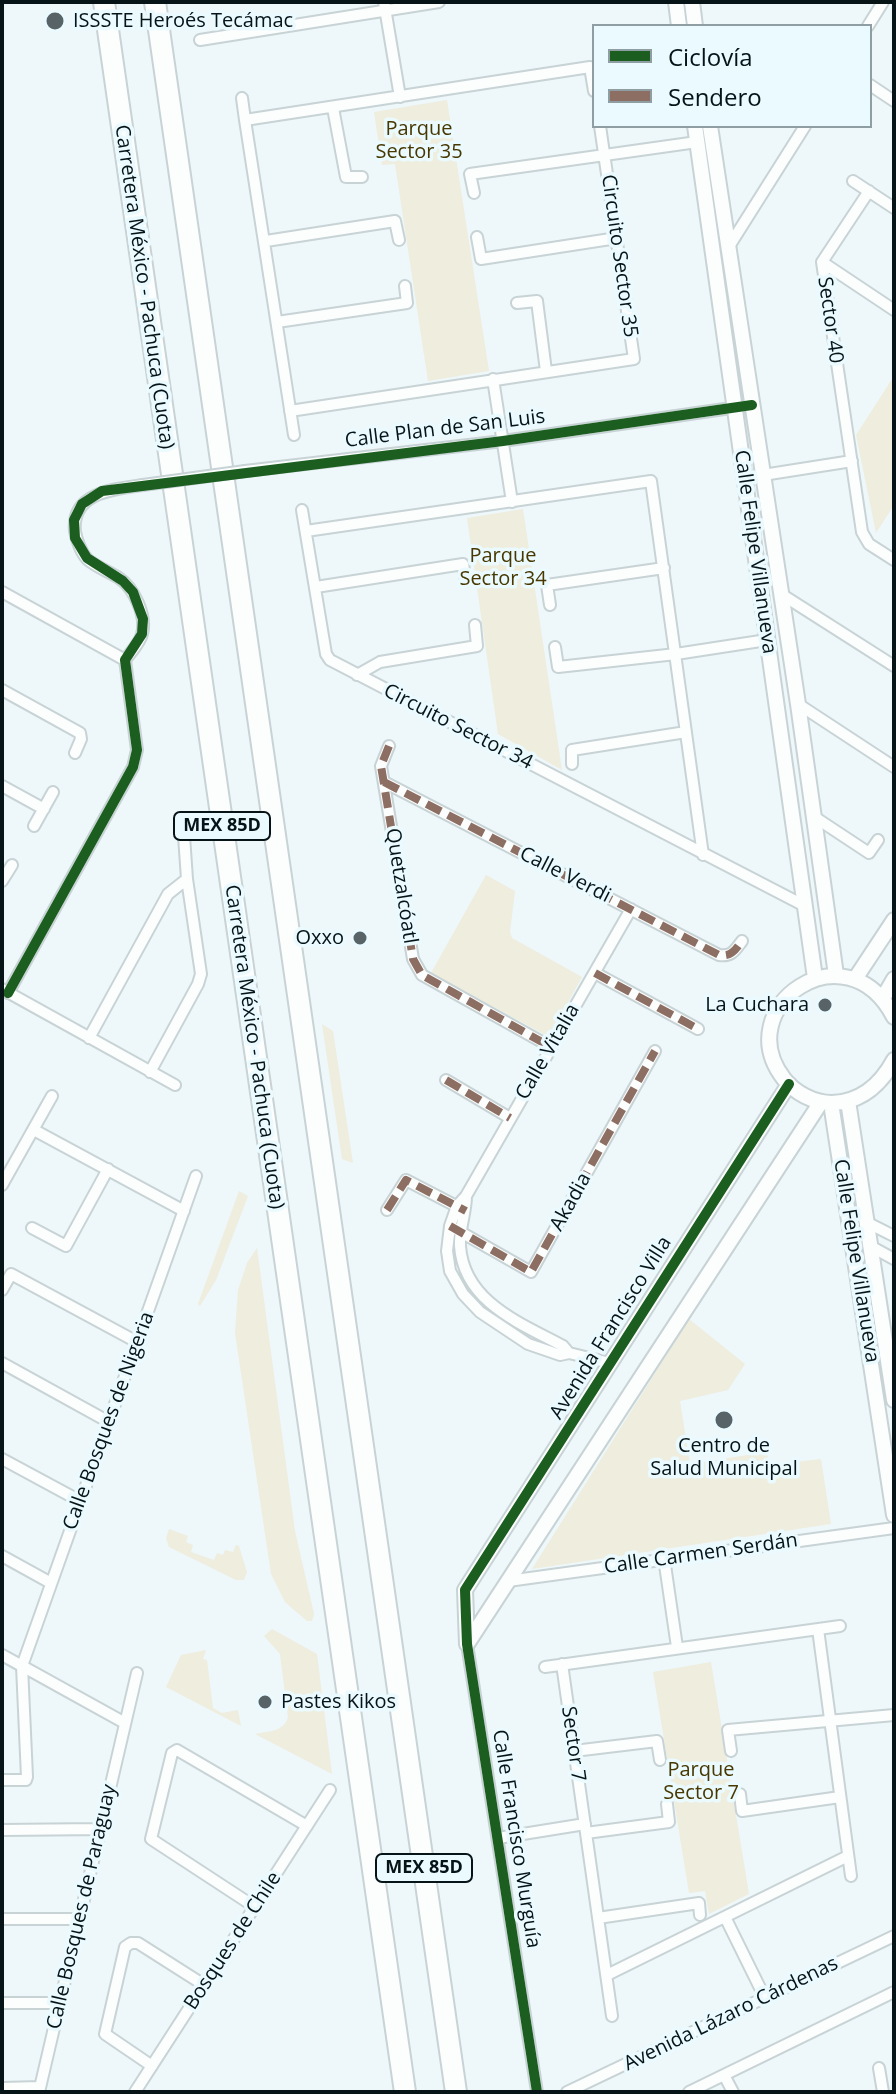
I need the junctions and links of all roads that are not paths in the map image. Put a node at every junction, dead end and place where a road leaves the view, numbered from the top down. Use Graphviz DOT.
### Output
graph roads {
  1 [pos="104,2"];
  2 [pos="155,2"];
  3 [pos="439,2"];
  4 [pos="676,2"];
  5 [pos="692,2"];
  6 [pos="883,2"];
  7 [pos="385,7"];
  8 [pos="679,24"];
  9 [pos="695,24"];
  10 [pos="869,24"];
  11 [pos="200,40"];
  12 [pos="592,67"];
  13 [pos="872,86"];
  14 [pos="400,97"];
  15 [pos="242,98"];
  16 [pos="894,101"];
  17 [pos="333,108"];
  18 [pos="245,120"];
  19 [pos="600,128"];
  20 [pos="695,128"];
  21 [pos="710,128"];
  22 [pos="804,128"];
  23 [pos="697,142"];
  24 [pos="605,155"];
  25 [pos="708,161"];
  26 [pos="362,177"];
  27 [pos="853,181"];
  28 [pos="869,191"];
  29 [pos="474,193"];
  30 [pos="894,208"];
  31 [pos="477,237"];
  32 [pos="617,238"];
  33 [pos="399,240"];
  34 [pos="266,241"];
  35 [pos="728,248"];
  36 [pos="822,262"];
  37 [pos="405,286"];
  38 [pos="517,303"];
  39 [pos="894,310"];
  40 [pos="277,322"];
  41 [pos="546,371"];
  42 [pos="493,379"];
  43 [pos="752,405"];
  44 [pos="735,407"];
  45 [pos="290,411"];
  46 [pos="294,435"];
  47 [pos="503,441"];
  48 [pos="852,461"];
  49 [pos="763,475"];
  50 [pos="512,502"];
  51 [pos="302,510"];
  52 [pos="306,531"];
  53 [pos="894,560"];
  54 [pos="664,568"];
  55 [pos="466,581"];
  56 [pos="316,587"];
  57 [pos="2,592"];
  58 [pos="781,594"];
  59 [pos="550,605"];
  60 [pos="475,625"];
  61 [pos="767,640"];
  62 [pos="555,647"];
  63 [pos="676,654"];
  64 [pos="125,660"];
  65 [pos="894,666"];
  66 [pos="357,675"];
  67 [pos="2,690"];
  68 [pos="798,704"];
  69 [pos="686,732"];
  70 [pos="389,746"];
  71 [pos="75,753"];
  72 [pos="572,764"];
  73 [pos="894,767"];
  74 [pos="384,782"];
  75 [pos="2,786"];
  76 [pos="53,792"];
  77 [pos="44,809"];
  78 [pos="813,816"];
  79 [pos="34,826"];
  80 [pos="184,836"];
  81 [pos="878,840"];
  82 [pos="703,855"];
  83 [pos="12,865"];
  84 [pos="187,879"];
  85 [pos="2,881"];
  86 [pos="805,906"];
  87 [pos="631,909"];
  88 [pos="894,920"];
  89 [pos="742,941"];
  90 [pos="595,973"];
  91 [pos="836,975"];
  92 [pos="815,978"];
  93 [pos="855,979"];
  94 [pos="894,979"];
  95 [pos="5,991"];
  96 [pos="883,998"];
  97 [pos="894,1017"];
  98 [pos="698,1029"];
  99 [pos="89,1038"];
  100 [pos="551,1047"];
  101 [pos="655,1051"];
  102 [pos="894,1060"];
  103 [pos="150,1072"];
  104 [pos="446,1080"];
  105 [pos="789,1084"];
  106 [pos="175,1085"];
  107 [pos="52,1096"];
  108 [pos="848,1101"];
  109 [pos="826,1102"];
  110 [pos="510,1118"];
  111 [pos="34,1130"];
  112 [pos="108,1169"];
  113 [pos="196,1176"];
  114 [pos="2,1185"];
  115 [pos="461,1209"];
  116 [pos="387,1210"];
  117 [pos="184,1211"];
  118 [pos="866,1222"];
  119 [pos="32,1228"];
  120 [pos="455,1228"];
  121 [pos="894,1236"];
  122 [pos="870,1246"];
  123 [pos="894,1259"];
  124 [pos="2,1290"];
  125 [pos="487,1303"];
  126 [pos="480,1312"];
  127 [pos="137,1342"];
  128 [pos="569,1353"];
  129 [pos="890,1354"];
  130 [pos="2,1363"];
  131 [pos="610,1363"];
  132 [pos="894,1400"];
  133 [pos="109,1422"];
  134 [pos="2,1459"];
  135 [pos="80,1501"];
  136 [pos="894,1515"];
  137 [pos="894,1528"];
  138 [pos="2,1556"];
  139 [pos="664,1558"];
  140 [pos="508,1581"];
  141 [pos="51,1583"];
  142 [pos="465,1590"];
  143 [pos="840,1626"];
  144 [pos="818,1629"];
  145 [pos="467,1644"];
  146 [pos="677,1647"];
  147 [pos="2,1655"];
  148 [pos="562,1664"];
  149 [pos="22,1666"];
  150 [pos="545,1667"];
  151 [pos="137,1673"];
  152 [pos="894,1715"];
  153 [pos="832,1719"];
  154 [pos="125,1723"];
  155 [pos="574,1751"];
  156 [pos="731,1751"];
  157 [pos="660,1760"];
  158 [pos="4,1780"];
  159 [pos="330,1790"];
  160 [pos="740,1794"];
  161 [pos="840,1797"];
  162 [pos="667,1804"];
  163 [pos="307,1826"];
  164 [pos="100,1829"];
  165 [pos="586,1829"];
  166 [pos="2,1830"];
  167 [pos="498,1838"];
  168 [pos="848,1856"];
  169 [pos="851,1876"];
  170 [pos="255,1907"];
  171 [pos="700,1915"];
  172 [pos="725,1917"];
  173 [pos="598,1918"];
  174 [pos="2,1919"];
  175 [pos="79,1919"];
  176 [pos="894,1936"];
  177 [pos="607,1975"];
  178 [pos="204,1985"];
  179 [pos="894,1992"];
  180 [pos="765,1998"];
  181 [pos="2,2003"];
  182 [pos="60,2003"];
  183 [pos="612,2016"];
  184 [pos="152,2066"];
  185 [pos="879,2068"];
  186 [pos="724,2075"];
  187 [pos="2,2088"];
  188 [pos="39,2089"];
  189 [pos="135,2092"];
  190 [pos="405,2092"];
  191 [pos="456,2092"];
  192 [pos="537,2092"];
  193 [pos="567,2092"];
  194 [pos="689,2092"];
  195 [pos="733,2092"];
  196 [pos="883,2092"];
  1 -- 190 [label="highway, Carretera México - Pachuca (Cuota) / MEX 85D"];
  2 -- 191 [label="highway, MEX 85D"];
  3 -- 7 [label="street"];
  4 -- 8 [label="main road"];
  5 -- 9 [label="main road"];
  6 -- 10 [label="street"];
  7 -- 11 [label="street"];
  7 -- 14 [label="street"];
  12 -- 14 [label="street"];
  13 -- 16 [label="street"];
  14 -- 17 [label="street"];
  15 -- 18 [label="street"];
  17 -- 18 [label="street"];
  17 -- 26 [label="street"];
  18 -- 34 [label="street"];
  19 -- 24 [label="street, Circuito Sector 35"];
  20 -- 23 [label="main road, Calle Felipe Villanueva"];
  21 -- 25 [label="main road, Calle Felipe Villanueva"];
  22 -- 35 [label="street"];
  23 -- 24 [label="street, Circuito Sector 35"];
  23 -- 25 [label="main road, Calle Felipe Villanueva"];
  24 -- 29 [label="street"];
  24 -- 32 [label="street, Circuito Sector 35"];
  25 -- 35 [label="main road, Calle Felipe Villanueva"];
  25 -- 44 [label="main road, Calle Felipe Villanueva"];
  27 -- 28 [label="street"];
  28 -- 30 [label="street"];
  28 -- 36 [label="street, Sector 40"];
  31 -- 32 [label="street"];
  32 -- 41 [label="street, Circuito Sector 35"];
  33 -- 34 [label="street"];
  34 -- 40 [label="street"];
  35 -- 43 [label="main road, Calle Felipe Villanueva"];
  36 -- 39 [label="street"];
  36 -- 48 [label="street, Sector 40"];
  37 -- 40 [label="street"];
  38 -- 41 [label="street"];
  40 -- 45 [label="street"];
  41 -- 42 [label="street, Circuito Sector 35"];
  42 -- 45 [label="street, Circuito Sector 35"];
  42 -- 47 [label="street"];
  43 -- 44 [label="street, Calle Plan de San Luis"];
  43 -- 49 [label="main road, Calle Felipe Villanueva"];
  44 -- 47 [label="street, Calle Plan de San Luis"];
  44 -- 61 [label="main road, Calle Felipe Villanueva"];
  45 -- 46 [label="street"];
  47 -- 50 [label="street"];
  47 -- 64 [label="street, Calle Plan de San Luis, bridge"];
  48 -- 49 [label="street"];
  48 -- 53 [label="street, Sector 40"];
  49 -- 58 [label="main road, Calle Felipe Villanueva"];
  50 -- 52 [label="street"];
  50 -- 54 [label="street"];
  51 -- 52 [label="street, Circuito Sector 34"];
  52 -- 56 [label="street, Circuito Sector 34"];
  54 -- 59 [label="street"];
  54 -- 63 [label="street"];
  55 -- 56 [label="street"];
  56 -- 66 [label="street, Circuito Sector 34"];
  57 -- 64 [label="street"];
  58 -- 65 [label="street"];
  58 -- 68 [label="main road, Calle Felipe Villanueva"];
  60 -- 66 [label="street"];
  61 -- 63 [label="street"];
  61 -- 86 [label="main road, Calle Felipe Villanueva"];
  62 -- 63 [label="street"];
  63 -- 69 [label="street"];
  64 -- 95 [label="street"];
  66 -- 82 [label="street, Circuito Sector 34"];
  67 -- 71 [label="street"];
  68 -- 73 [label="street"];
  68 -- 78 [label="main road, Calle Felipe Villanueva"];
  69 -- 72 [label="street"];
  69 -- 82 [label="street"];
  70 -- 74 [label="street, Quetzalcóatl"];
  74 -- 87 [label="street, Calle Verdi"];
  74 -- 100 [label="street, Quetzalcóatl"];
  75 -- 77 [label="street"];
  76 -- 77 [label="street"];
  77 -- 79 [label="street"];
  78 -- 81 [label="street"];
  78 -- 91 [label="main road, Calle Felipe Villanueva"];
  80 -- 84 [label="street"];
  82 -- 86 [label="street, Circuito Sector 34"];
  83 -- 85 [label="street"];
  84 -- 99 [label="street"];
  84 -- 103 [label="street"];
  86 -- 92 [label="main road, Calle Felipe Villanueva"];
  87 -- 89 [label="street, Calle Verdi"];
  87 -- 90 [label="street, Calle Vitalia"];
  88 -- 93 [label="main road"];
  90 -- 98 [label="street"];
  90 -- 100 [label="street, Calle Vitalia"];
  91 -- 92 [label="main road"];
  91 -- 93 [label="main road"];
  92 -- 105 [label="main road"];
  93 -- 96 [label="main road"];
  94 -- 96 [label="main road"];
  95 -- 99 [label="street"];
  96 -- 97 [label="main road"];
  99 -- 103 [label="street"];
  100 -- 110 [label="street, Calle Vitalia"];
  101 -- 120 [label="street, Akadia"];
  102 -- 108 [label="main road"];
  103 -- 106 [label="street"];
  104 -- 110 [label="street"];
  105 -- 109 [label="main road"];
  105 -- 131 [label="main road, Avenida Francisco Villa"];
  107 -- 111 [label="street"];
  108 -- 109 [label="main road"];
  108 -- 118 [label="main road, Calle Felipe Villanueva"];
  109 -- 136 [label="main road, Calle Felipe Villanueva"];
  109 -- 140 [label="main road"];
  110 -- 115 [label="street, Calle Vitalia"];
  111 -- 112 [label="street"];
  111 -- 114 [label="street"];
  112 -- 117 [label="street"];
  112 -- 119 [label="street"];
  113 -- 117 [label="street, Calle Bosques de Nigeria"];
  115 -- 116 [label="street"];
  115 -- 120 [label="street, Calle Vitalia"];
  117 -- 127 [label="street, Calle Bosques de Nigeria"];
  118 -- 121 [label="street"];
  118 -- 122 [label="main road, Calle Felipe Villanueva"];
  120 -- 125 [label="street, Calle Vitalia"];
  120 -- 126 [label="street, Calle Vitalia"];
  122 -- 123 [label="street"];
  122 -- 129 [label="main road, Calle Felipe Villanueva"];
  124 -- 127 [label="street"];
  125 -- 126 [label="street"];
  125 -- 128 [label="street, Calle Vitalia"];
  126 -- 128 [label="street, Calle Vitalia"];
  127 -- 133 [label="street, Calle Bosques de Nigeria"];
  128 -- 131 [label="street, Calle Vitalia"];
  129 -- 132 [label="main road, Calle Felipe Villanueva"];
  130 -- 133 [label="street"];
  131 -- 142 [label="main road, Avenida Francisco Villa"];
  133 -- 135 [label="street, Calle Bosques de Nigeria"];
  134 -- 135 [label="street"];
  135 -- 141 [label="street, Calle Bosques de Nigeria"];
  137 -- 139 [label="street, Calle Carmen Serdán"];
  138 -- 141 [label="street"];
  139 -- 140 [label="street, Calle Carmen Serdán"];
  139 -- 146 [label="street"];
  140 -- 145 [label="main road"];
  141 -- 149 [label="street, Calle Bosques de Nigeria"];
  142 -- 145 [label="main road, Calle Francisco Murguía"];
  143 -- 144 [label="street"];
  144 -- 146 [label="street"];
  144 -- 153 [label="street"];
  145 -- 167 [label="street, Calle Francisco Murguía"];
  146 -- 148 [label="street"];
  147 -- 149 [label="street"];
  148 -- 150 [label="street"];
  148 -- 155 [label="street, Sector 7"];
  149 -- 154 [label="street"];
  149 -- 158 [label="street"];
  151 -- 154 [label="street, Calle Bosques de Paraguay"];
  152 -- 153 [label="street"];
  153 -- 156 [label="street"];
  153 -- 161 [label="street"];
  154 -- 164 [label="street, Calle Bosques de Paraguay"];
  155 -- 157 [label="street"];
  155 -- 165 [label="street, Sector 7"];
  159 -- 163 [label="street, Bosques de Chile"];
  160 -- 161 [label="street"];
  161 -- 168 [label="street"];
  162 -- 165 [label="street"];
  163 -- 170 [label="street, Bosques de Chile"];
  163 -- 170 [label="street"];
  164 -- 166 [label="street"];
  164 -- 175 [label="street, Calle Bosques de Paraguay"];
  165 -- 167 [label="street"];
  165 -- 173 [label="street, Sector 7"];
  167 -- 192 [label="street, Calle Francisco Murguía"];
  168 -- 169 [label="street"];
  168 -- 172 [label="street"];
  170 -- 178 [label="street, Bosques de Chile"];
  171 -- 173 [label="street"];
  172 -- 177 [label="street"];
  172 -- 180 [label="street"];
  173 -- 177 [label="street, Sector 7"];
  174 -- 175 [label="street"];
  175 -- 182 [label="street, Calle Bosques de Paraguay"];
  176 -- 180 [label="street, Avenida Lázaro Cárdenas"];
  177 -- 183 [label="street, Sector 7"];
  178 -- 184 [label="street, Bosques de Chile"];
  178 -- 184 [label="street"];
  179 -- 186 [label="street"];
  180 -- 193 [label="street, Avenida Lázaro Cárdenas"];
  181 -- 182 [label="street"];
  182 -- 188 [label="street, Calle Bosques de Paraguay"];
  184 -- 189 [label="street, Bosques de Chile"];
  185 -- 196 [label="street"];
  186 -- 194 [label="street"];
  186 -- 195 [label="street"];
  187 -- 188 [label="street"];
}
